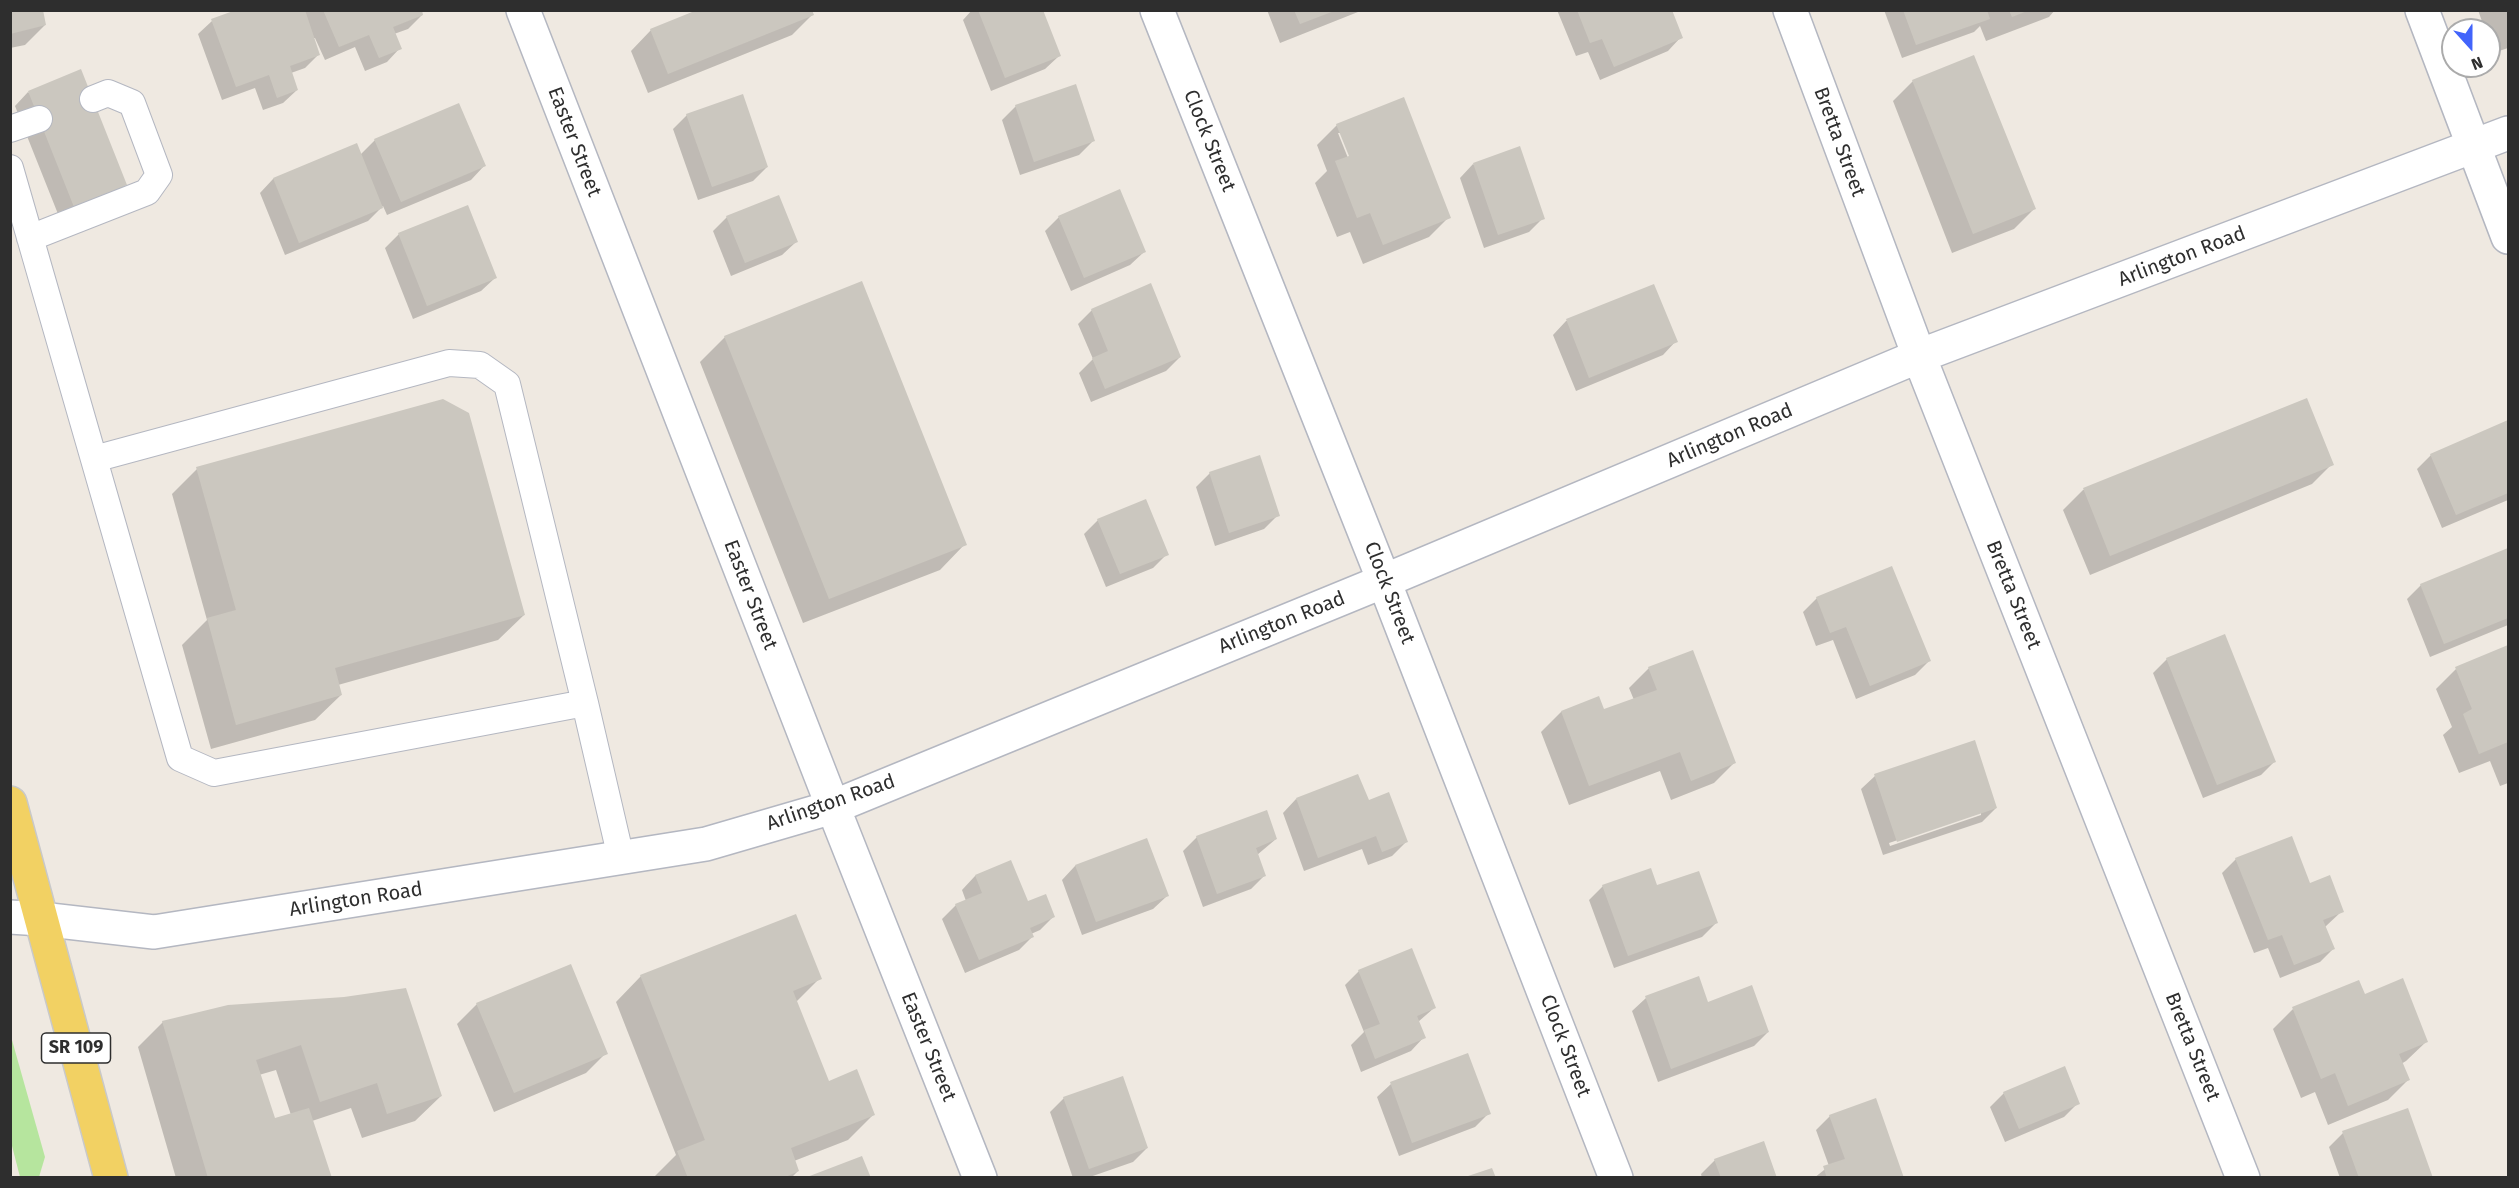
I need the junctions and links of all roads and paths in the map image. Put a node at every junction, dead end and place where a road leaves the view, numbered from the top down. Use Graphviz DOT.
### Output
graph roads {
  1 [pos="523,10"];
  2 [pos="1157,10"];
  3 [pos="1790,10"];
  4 [pos="2422,10"];
  5 [pos="93,99"];
  6 [pos="39,118"];
  7 [pos="10,129"];
  8 [pos="2508,133"];
  9 [pos="2474,147"];
  10 [pos="10,168"];
  11 [pos="16,208"];
  12 [pos="2508,237"];
  13 [pos="30,238"];
  14 [pos="1919,356"];
  15 [pos="94,459"];
  16 [pos="1384,581"];
  17 [pos="585,703"];
  18 [pos="10,803"];
  19 [pos="833,807"];
  20 [pos="621,858"];
  21 [pos="26,918"];
  22 [pos="2233,1174"];
  23 [pos="111,1178"];
  24 [pos="980,1178"];
  25 [pos="1616,1178"];
  1 -- 19 [label="street, Easter Street"];
  2 -- 16 [label="street, Clock Street"];
  3 -- 14 [label="street, Bretta Street"];
  4 -- 9 [label="street"];
  5 -- 13 [label="lane"];
  6 -- 7 [label="lane"];
  8 -- 9 [label="street, Arlington Road"];
  9 -- 12 [label="street"];
  9 -- 14 [label="street, Arlington Road"];
  10 -- 11 [label="lane"];
  11 -- 13 [label="lane"];
  13 -- 15 [label="lane"];
  14 -- 16 [label="street, Arlington Road"];
  14 -- 22 [label="street, Bretta Street"];
  15 -- 17 [label="lane"];
  15 -- 17 [label="lane"];
  16 -- 19 [label="street, Arlington Road"];
  16 -- 25 [label="street, Clock Street"];
  17 -- 20 [label="lane"];
  18 -- 21 [label="main road, SR 109"];
  19 -- 20 [label="street, Arlington Road"];
  19 -- 24 [label="street, Easter Street"];
  20 -- 21 [label="street, Arlington Road"];
  21 -- 23 [label="main road, SR 109"];
}
